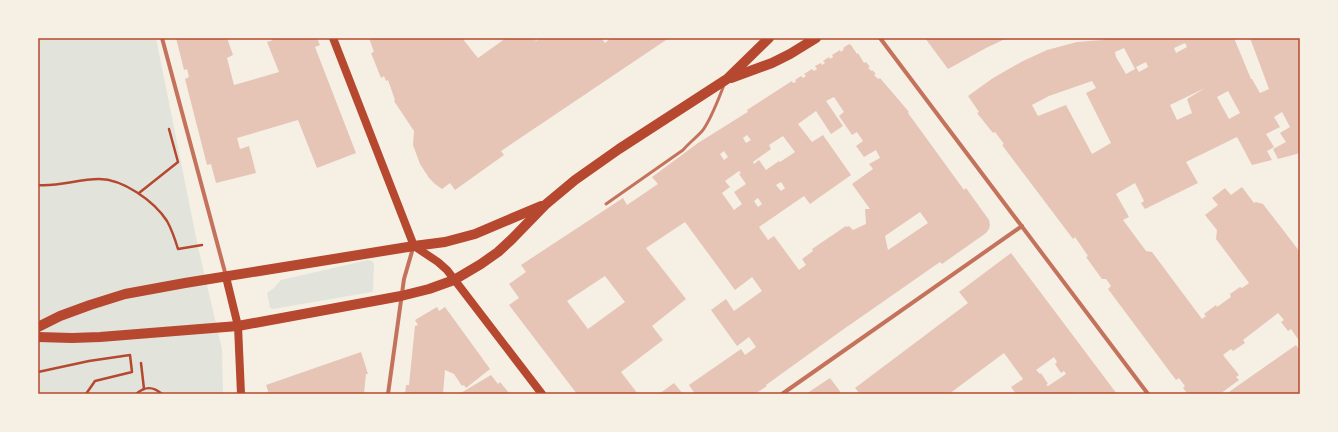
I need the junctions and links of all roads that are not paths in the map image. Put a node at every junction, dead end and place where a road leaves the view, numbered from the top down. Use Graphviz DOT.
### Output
graph roads {
  1 [pos="162,38"];
  2 [pos="333,38"];
  3 [pos="769,38"];
  4 [pos="816,38"];
  5 [pos="880,38"];
  6 [pos="727,79"];
  7 [pos="606,204"];
  8 [pos="545,205"];
  9 [pos="1022,226"];
  10 [pos="414,246"];
  11 [pos="226,277"];
  12 [pos="454,280"];
  13 [pos="401,296"];
  14 [pos="238,326"];
  15 [pos="38,328"];
  16 [pos="38,337"];
  17 [pos="241,394"];
  18 [pos="388,394"];
  19 [pos="542,394"];
  20 [pos="782,394"];
  21 [pos="1148,394"];
  1 -- 11 [label="street"];
  2 -- 10 [label="main road"];
  3 -- 6 [label="main road"];
  4 -- 6 [label="main road"];
  5 -- 9 [label="street"];
  6 -- 7 [label="lane"];
  6 -- 8 [label="main road"];
  8 -- 10 [label="main road"];
  8 -- 12 [label="main road"];
  9 -- 20 [label="street"];
  9 -- 21 [label="street"];
  10 -- 11 [label="main road"];
  10 -- 12 [label="main road"];
  10 -- 13 [label="street"];
  11 -- 14 [label="main road"];
  11 -- 15 [label="main road"];
  12 -- 13 [label="main road"];
  12 -- 19 [label="main road"];
  13 -- 14 [label="main road"];
  13 -- 18 [label="street"];
  14 -- 16 [label="main road"];
  14 -- 17 [label="main road"];
}
